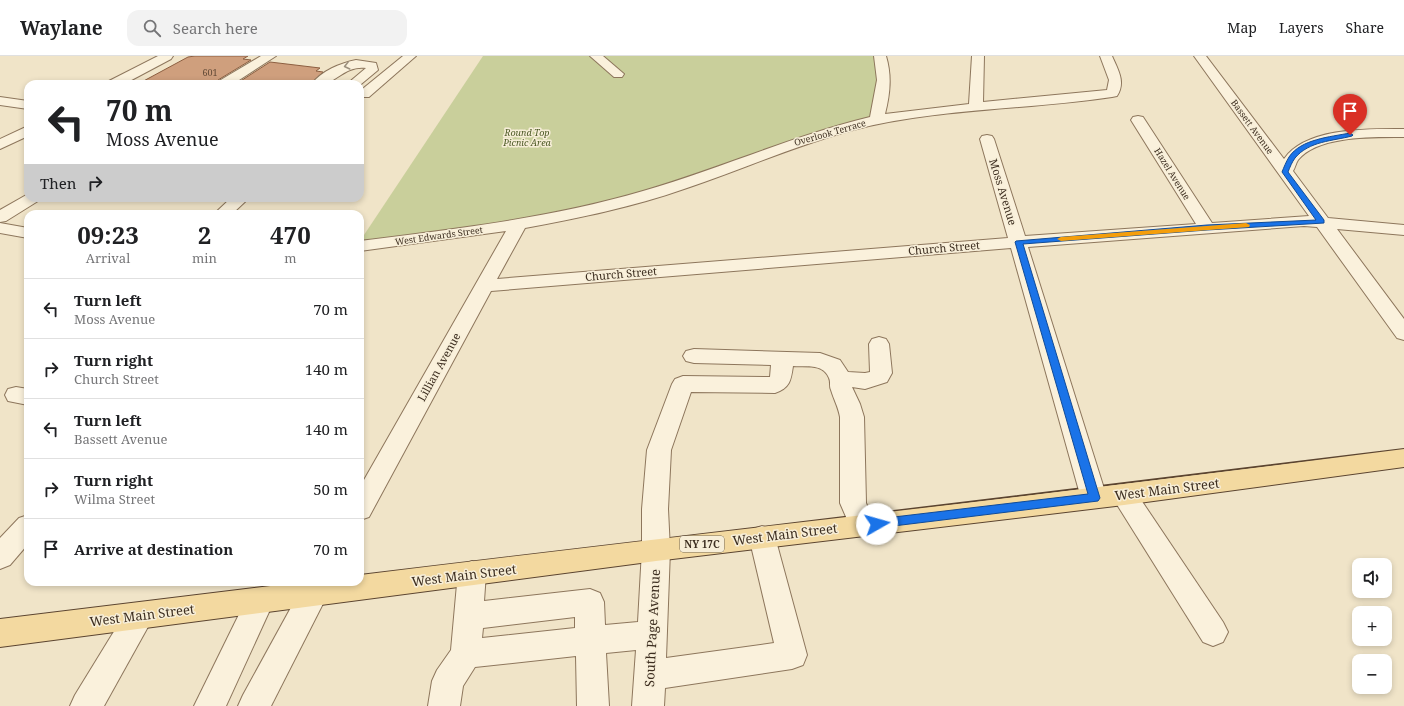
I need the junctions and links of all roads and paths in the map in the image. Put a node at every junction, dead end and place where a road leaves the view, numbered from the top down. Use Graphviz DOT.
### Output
graph roads {
  1 [pos="167,56"];
  2 [pos="270,56"];
  3 [pos="410,56"];
  4 [pos="596,56"];
  5 [pos="978,56"];
  6 [pos="1106,56"];
  7 [pos="1200,56"];
  8 [pos="881,60"];
  9 [pos="618,74"];
  10 [pos="122,80"];
  11 [pos="231,80"];
  12 [pos="324,80"];
  13 [pos="358,80"];
  14 [pos="364,95"];
  15 [pos="0,101"];
  16 [pos="24,104"];
  17 [pos="976,107"];
  18 [pos="876,120"];
  19 [pos="1138,120"];
  20 [pos="24,132"];
  21 [pos="1404,133"];
  22 [pos="987,139"];
  23 [pos="0,145"];
  24 [pos="1285,172"];
  25 [pos="25,202"];
  26 [pos="236,202"];
  27 [pos="227,210"];
  28 [pos="0,217"];
  29 [pos="1321,222"];
  30 [pos="518,225"];
  31 [pos="0,228"];
  32 [pos="1207,228"];
  33 [pos="1404,230"];
  34 [pos="24,232"];
  35 [pos="1019,242"];
  36 [pos="364,246"];
  37 [pos="484,286"];
  38 [pos="1404,333"];
  39 [pos="879,344"];
  40 [pos="694,356"];
  41 [pos="783,359"];
  42 [pos="841,379"];
  43 [pos="1404,458"];
  44 [pos="1124,495"];
  45 [pos="1094,498"];
  46 [pos="364,503"];
  47 [pos="862,525"];
  48 [pos="24,530"];
  49 [pos="762,537"];
  50 [pos="656,550"];
  51 [pos="0,557"];
  52 [pos="472,573"];
  53 [pos="364,583"];
  54 [pos="338,586"];
  55 [pos="317,588"];
  56 [pos="260,601"];
  57 [pos="139,616"];
  58 [pos="469,616"];
  59 [pos="0,632"];
  60 [pos="1213,632"];
  61 [pos="652,635"];
  62 [pos="590,640"];
  63 [pos="466,654"];
  64 [pos="650,675"];
  65 [pos="86,706"];
  66 [pos="210,706"];
  67 [pos="254,706"];
  68 [pos="444,706"];
  69 [pos="593,706"];
  70 [pos="648,706"];
  1 -- 10 [label="street"];
  2 -- 11 [label="street"];
  3 -- 14 [label="street"];
  4 -- 9 [label="street"];
  5 -- 17 [label="street"];
  6 -- 17 [label="street, Overlook Terrace"];
  7 -- 24 [label="street, Bassett Avenue"];
  8 -- 18 [label="street"];
  13 -- 12 [label="street, one-way"];
  15 -- 16 [label="street"];
  17 -- 18 [label="street, Overlook Terrace"];
  18 -- 30 [label="street, Overlook Terrace"];
  19 -- 32 [label="street, Hazel Avenue"];
  20 -- 23 [label="street"];
  21 -- 24 [label="street"];
  22 -- 35 [label="street, Moss Avenue"];
  24 -- 29 [label="street, Bassett Avenue"];
  25 -- 28 [label="street"];
  26 -- 27 [label="street"];
  29 -- 32 [label="street, Church Street"];
  29 -- 33 [label="street, Church Street"];
  29 -- 38 [label="street, Bassett Avenue"];
  30 -- 36 [label="street, West Edwards Street"];
  30 -- 37 [label="street, Lillian Avenue"];
  31 -- 34 [label="street"];
  32 -- 35 [label="street, Church Street"];
  35 -- 37 [label="street, Church Street"];
  35 -- 45 [label="street, Moss Avenue"];
  37 -- 46 [label="street, Lillian Avenue"];
  39 -- 42 [label="street"];
  40 -- 41 [label="street"];
  41 -- 42 [label="street"];
  41 -- 50 [label="street, South Page Avenue"];
  42 -- 47 [label="street"];
  43 -- 44 [label="main road, West Main Street / NY 17C"];
  44 -- 45 [label="main road, West Main Street / NY 17C"];
  44 -- 60 [label="street"];
  45 -- 47 [label="main road, West Main Street / NY 17C"];
  47 -- 49 [label="main road, West Main Street / NY 17C"];
  48 -- 51 [label="street"];
  49 -- 50 [label="main road, West Main Street / NY 17C"];
  49 -- 64 [label="street"];
  50 -- 52 [label="main road, West Main Street / NY 17C"];
  50 -- 61 [label="street, South Page Avenue"];
  52 -- 53 [label="main road, West Main Street / NY 17C"];
  52 -- 58 [label="street"];
  54 -- 55 [label="main road, West Main Street / NY 17C"];
  55 -- 56 [label="main road, West Main Street / NY 17C"];
  55 -- 67 [label="street"];
  56 -- 57 [label="main road, West Main Street / NY 17C"];
  56 -- 66 [label="street"];
  57 -- 59 [label="main road, West Main Street / NY 17C"];
  57 -- 65 [label="street"];
  58 -- 62 [label="street"];
  58 -- 63 [label="street"];
  61 -- 62 [label="street"];
  61 -- 64 [label="street, South Page Avenue"];
  62 -- 63 [label="street"];
  62 -- 69 [label="street"];
  63 -- 68 [label="street"];
  64 -- 70 [label="street, South Page Avenue"];
}
